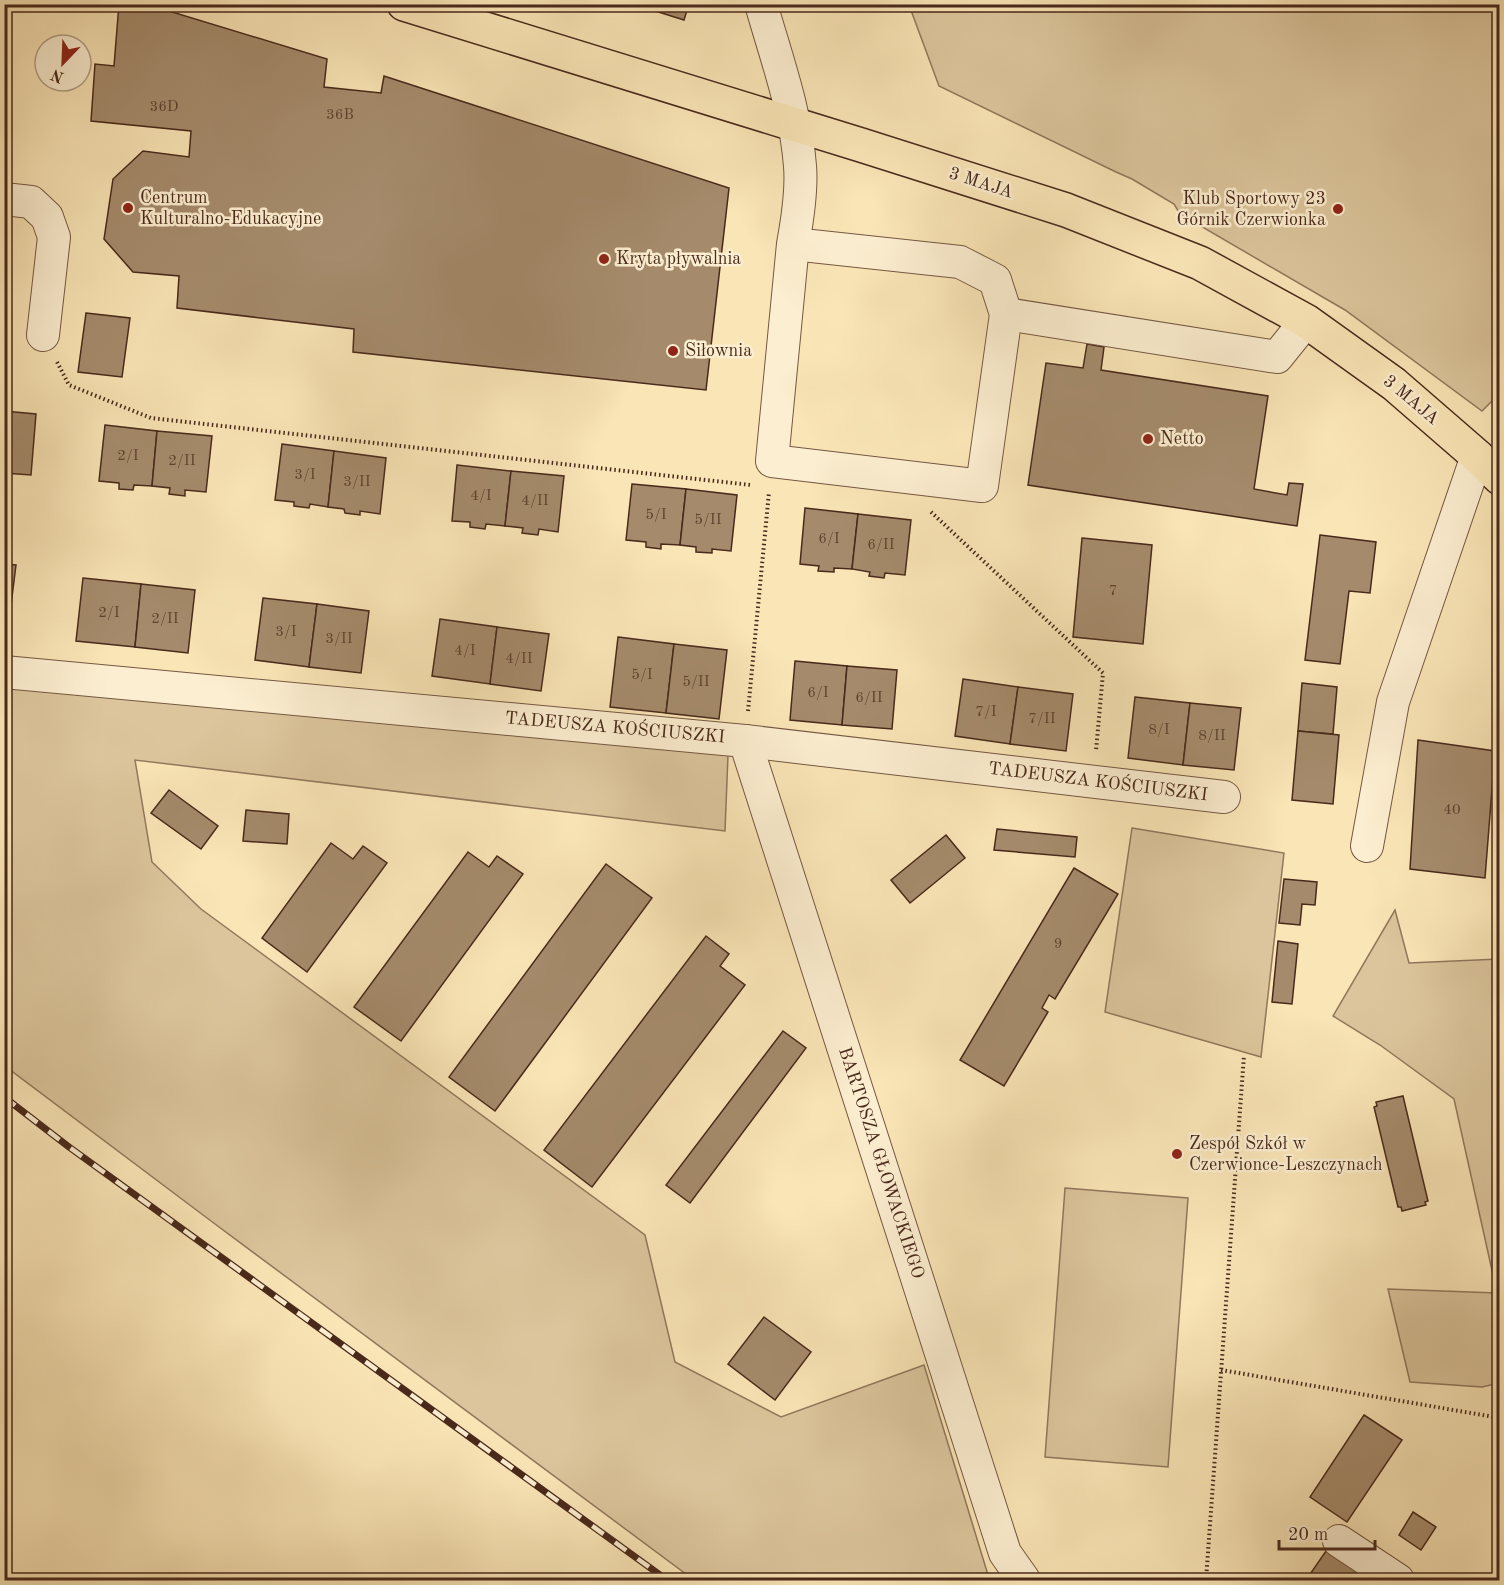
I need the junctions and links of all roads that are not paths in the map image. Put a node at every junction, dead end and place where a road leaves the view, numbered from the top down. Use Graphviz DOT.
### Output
graph roads {
  1 [pos="404,4"];
  2 [pos="761,4"];
  3 [pos="795,125"];
  4 [pos="4,198"];
  5 [pos="793,244"];
  6 [pos="1006,314"];
  7 [pos="1306,321"];
  8 [pos="43,335"];
  9 [pos="1488,467"];
  10 [pos="4,672"];
  11 [pos="745,741"];
  12 [pos="1224,797"];
  13 [pos="1367,846"];
  14 [pos="1339,1541"];
  15 [pos="1024,1581"];
  16 [pos="1398,1581"];
  1 -- 3 [label="main road, 3 MAJA"];
  2 -- 3 [label="street"];
  3 -- 5 [label="street"];
  3 -- 7 [label="main road, 3 MAJA"];
  4 -- 8 [label="street"];
  5 -- 6 [label="street"];
  5 -- 6 [label="street"];
  6 -- 7 [label="street"];
  7 -- 9 [label="main road, 3 MAJA"];
  9 -- 13 [label="street"];
  10 -- 11 [label="street, TADEUSZA KOŚCIUSZKI"];
  11 -- 12 [label="street, TADEUSZA KOŚCIUSZKI"];
  11 -- 15 [label="street, BARTOSZA GŁOWACKIEGO"];
  14 -- 16 [label="street"];
}
